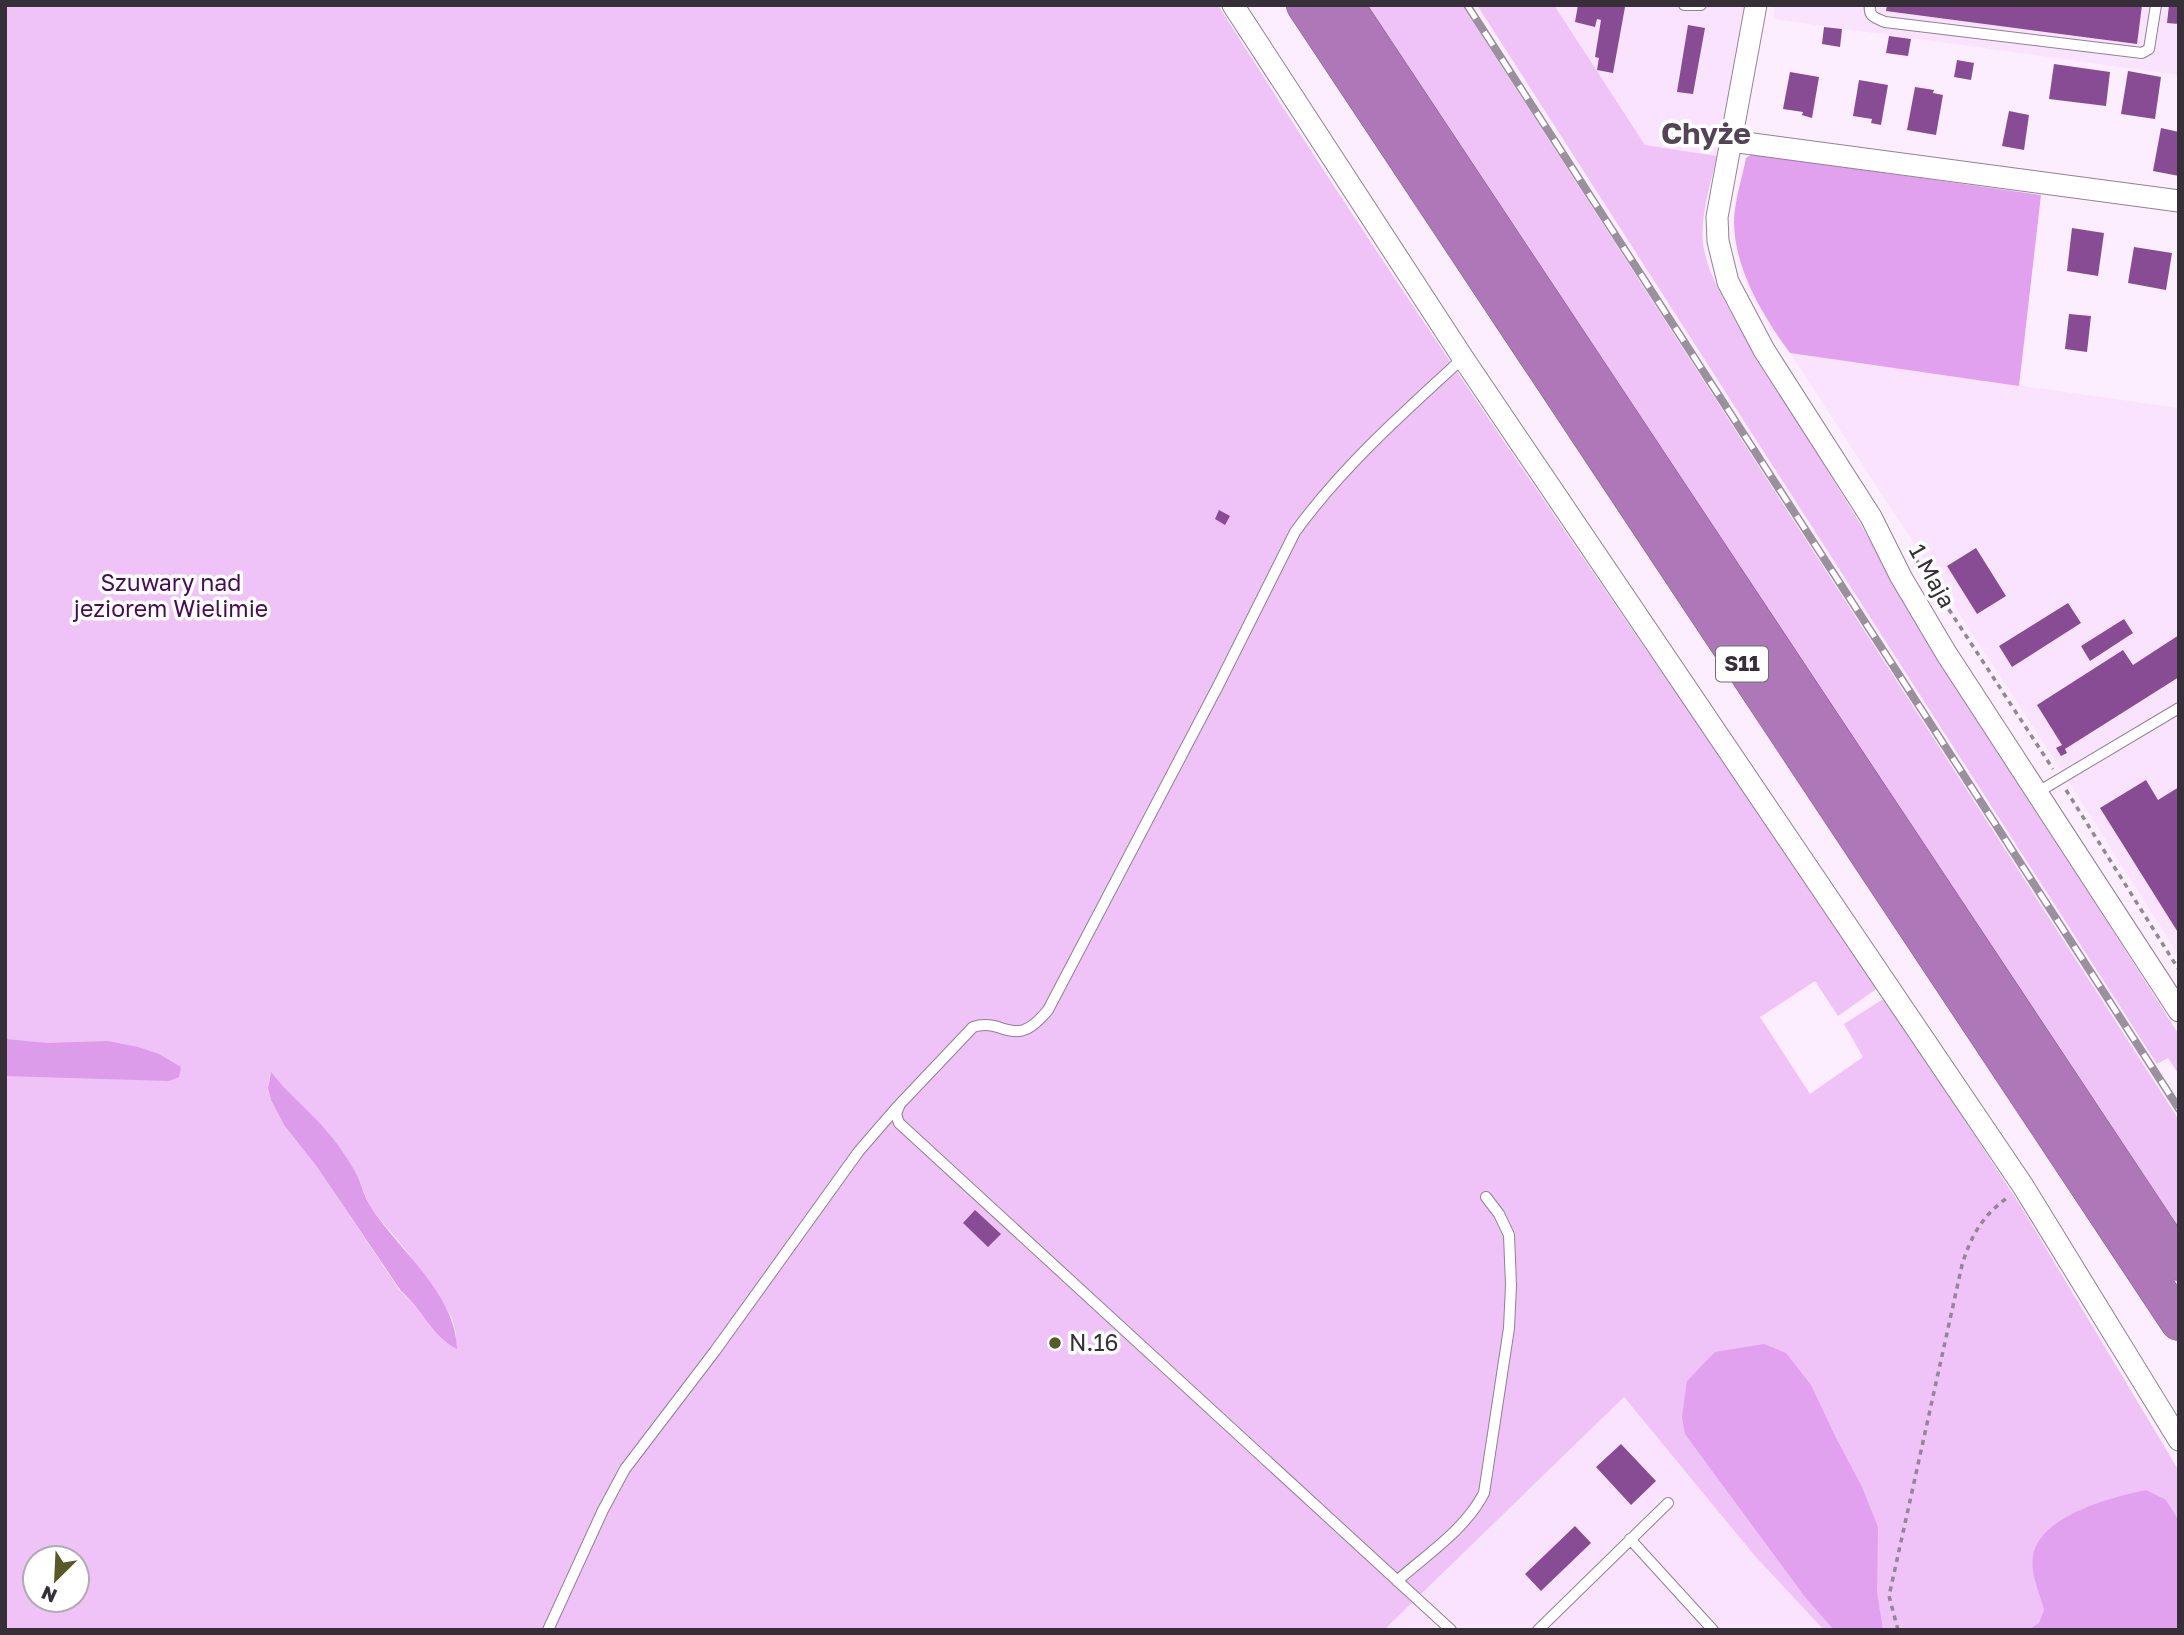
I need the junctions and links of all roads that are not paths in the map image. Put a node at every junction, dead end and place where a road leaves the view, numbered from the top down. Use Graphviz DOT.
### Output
graph roads {
  1 [pos="1233,5"];
  2 [pos="1305,5"];
  3 [pos="1345,5"];
  4 [pos="1684,5"];
  5 [pos="1702,5"];
  6 [pos="1756,5"];
  7 [pos="1870,5"];
  8 [pos="2156,5"];
  9 [pos="1731,141"];
  10 [pos="2179,201"];
  11 [pos="1463,358"];
  12 [pos="2179,708"];
  13 [pos="2038,792"];
  14 [pos="2179,1011"];
  15 [pos="900,1104"];
  16 [pos="1486,1197"];
  17 [pos="2179,1262"];
  18 [pos="2179,1322"];
  19 [pos="2179,1440"];
  20 [pos="1668,1503"];
  21 [pos="1630,1539"];
  22 [pos="1397,1581"];
  23 [pos="548,1630"];
  24 [pos="1451,1630"];
  25 [pos="1538,1630"];
  26 [pos="1713,1630"];
  1 -- 11 [label="street"];
  2 -- 18 [label="highway, S11"];
  3 -- 17 [label="highway, S11"];
  4 -- 5 [label="lane"];
  6 -- 9 [label="street, 1 Maja"];
  7 -- 8 [label="lane"];
  9 -- 10 [label="street"];
  9 -- 13 [label="street, 1 Maja"];
  11 -- 15 [label="lane"];
  11 -- 19 [label="street"];
  12 -- 13 [label="lane"];
  13 -- 14 [label="street, 1 Maja"];
  15 -- 22 [label="lane"];
  15 -- 23 [label="lane"];
  16 -- 22 [label="lane"];
  20 -- 21 [label="lane"];
  21 -- 25 [label="lane"];
  21 -- 26 [label="lane"];
  22 -- 24 [label="lane"];
}
